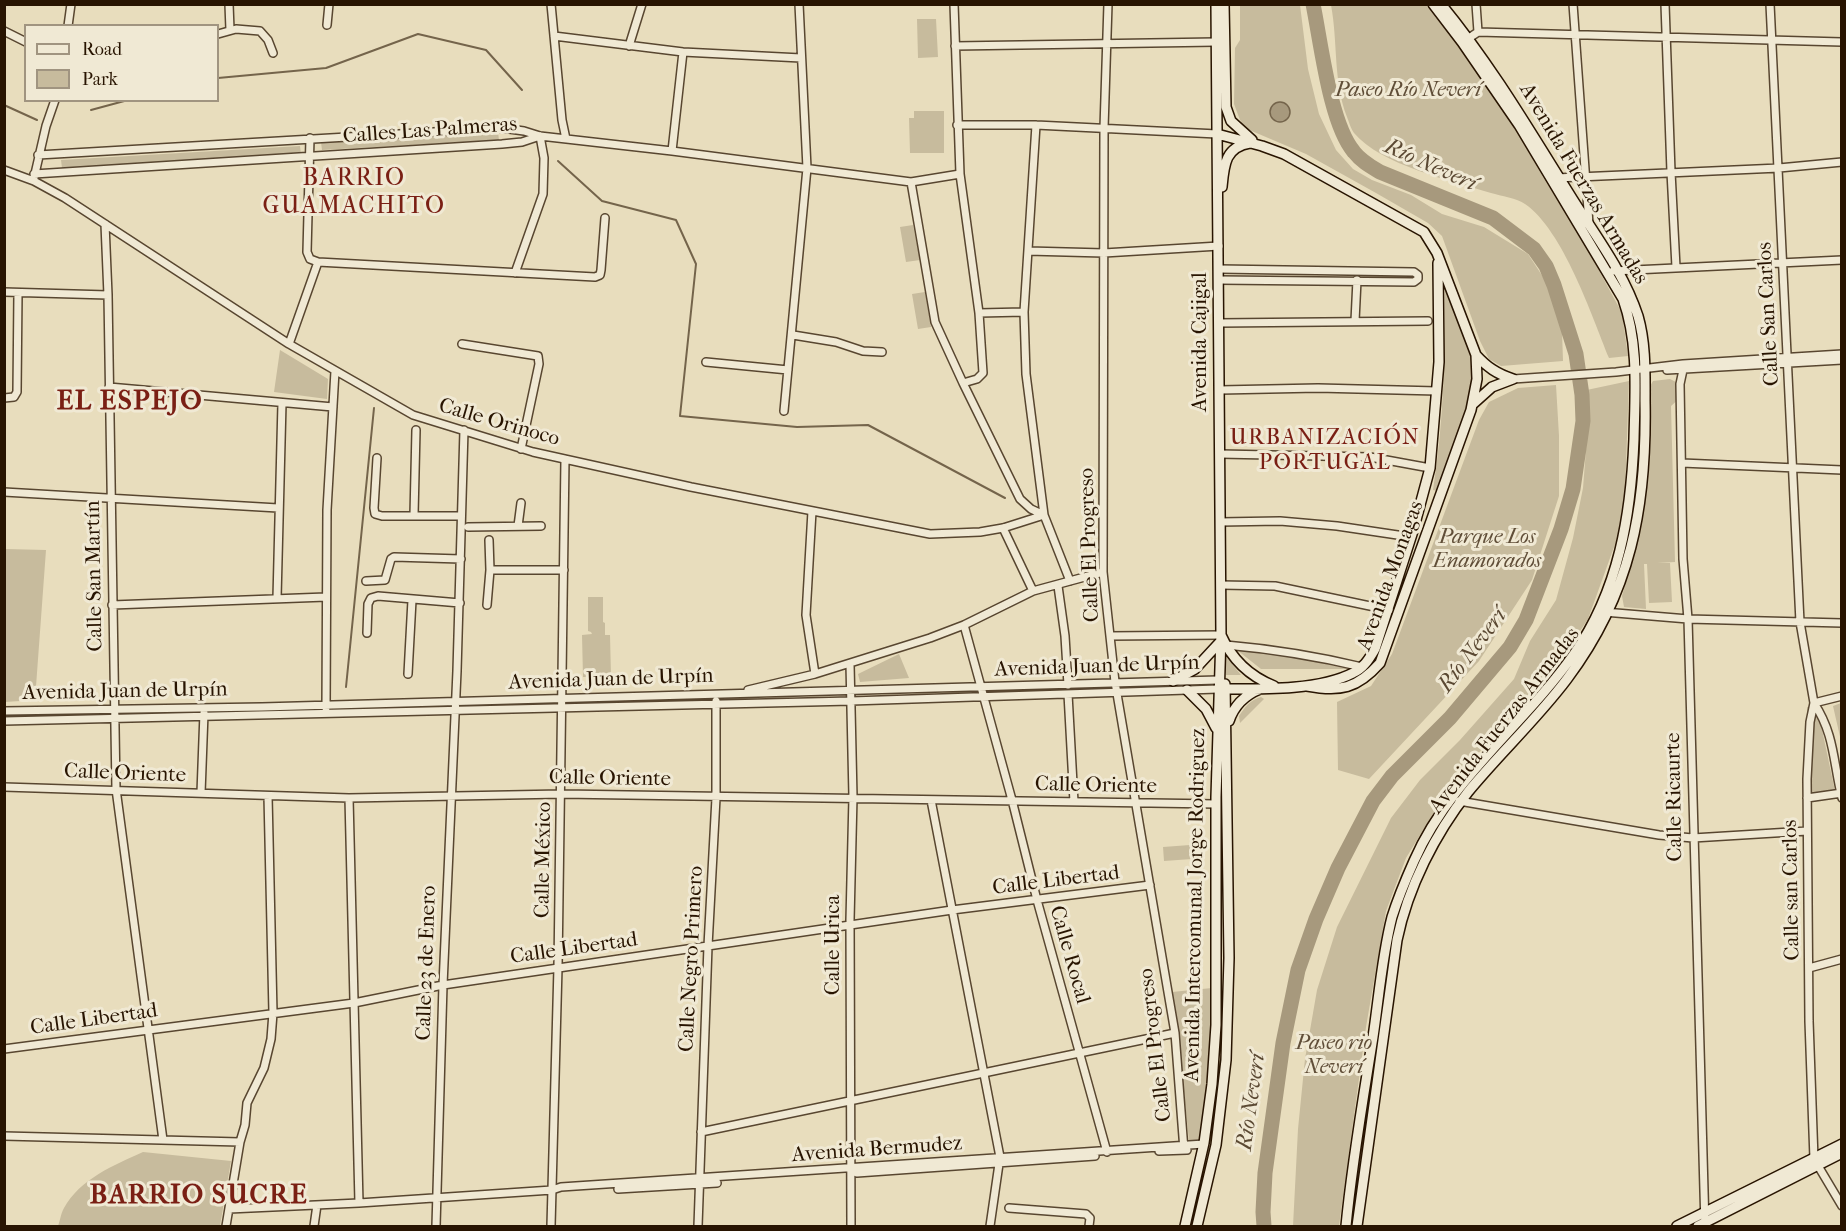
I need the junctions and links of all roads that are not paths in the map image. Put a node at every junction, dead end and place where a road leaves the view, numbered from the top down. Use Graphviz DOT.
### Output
graph roads {
  1 [pos="71,4"];
  2 [pos="229,4"];
  3 [pos="329,4"];
  4 [pos="551,4"];
  5 [pos="642,4"];
  6 [pos="798,4"];
  7 [pos="954,4"];
  8 [pos="1108,4"];
  9 [pos="1216,4"];
  10 [pos="1224,4"];
  11 [pos="1433,4"];
  12 [pos="1441,4"];
  13 [pos="1476,4"];
  14 [pos="1573,4"];
  15 [pos="1665,4"];
  16 [pos="1770,4"];
  17 [pos="68,24"];
  18 [pos="327,25"];
  19 [pos="230,30"];
  20 [pos="4,32"];
  21 [pos="1478,32"];
  22 [pos="219,34"];
  23 [pos="554,36"];
  24 [pos="1575,36"];
  25 [pos="1667,37"];
  26 [pos="1773,39"];
  27 [pos="1466,40"];
  28 [pos="24,41"];
  29 [pos="1107,42"];
  30 [pos="1216,42"];
  31 [pos="1842,42"];
  32 [pos="629,46"];
  33 [pos="955,46"];
  34 [pos="683,52"];
  35 [pos="273,53"];
  36 [pos="801,58"];
  37 [pos="54,102"];
  38 [pos="957,125"];
  39 [pos="1036,125"];
  40 [pos="1104,128"];
  41 [pos="1217,134"];
  42 [pos="540,136"];
  43 [pos="310,138"];
  44 [pos="566,139"];
  45 [pos="1252,143"];
  46 [pos="1262,146"];
  47 [pos="672,151"];
  48 [pos="38,155"];
  49 [pos="309,156"];
  50 [pos="1842,162"];
  51 [pos="807,168"];
  52 [pos="1779,168"];
  53 [pos="4,170"];
  54 [pos="1671,172"];
  55 [pos="960,174"];
  56 [pos="1586,176"];
  57 [pos="34,177"];
  58 [pos="1555,178"];
  59 [pos="911,182"];
  60 [pos="605,218"];
  61 [pos="105,224"];
  62 [pos="1589,224"];
  63 [pos="1219,227"];
  64 [pos="1219,246"];
  65 [pos="1028,251"];
  66 [pos="1104,253"];
  67 [pos="1437,253"];
  68 [pos="1842,260"];
  69 [pos="318,262"];
  70 [pos="1783,263"];
  71 [pos="1676,267"];
  72 [pos="1219,269"];
  73 [pos="1613,271"];
  74 [pos="515,273"];
  75 [pos="1219,280"];
  76 [pos="1357,280"];
  77 [pos="4,292"];
  78 [pos="18,293"];
  79 [pos="108,295"];
  80 [pos="1024,312"];
  81 [pos="979,313"];
  82 [pos="1355,321"];
  83 [pos="1428,321"];
  84 [pos="1219,323"];
  85 [pos="793,335"];
  86 [pos="289,344"];
  87 [pos="462,344"];
  88 [pos="882,352"];
  89 [pos="1842,354"];
  90 [pos="1476,355"];
  91 [pos="1788,360"];
  92 [pos="1842,360"];
  93 [pos="706,362"];
  94 [pos="788,370"];
  95 [pos="1640,370"];
  96 [pos="1683,370"];
  97 [pos="335,371"];
  98 [pos="1513,379"];
  99 [pos="963,383"];
  100 [pos="109,387"];
  101 [pos="1220,390"];
  102 [pos="1437,391"];
  103 [pos="4,398"];
  104 [pos="282,403"];
  105 [pos="1473,404"];
  106 [pos="333,407"];
  107 [pos="784,411"];
  108 [pos="416,430"];
  109 [pos="464,430"];
  110 [pos="521,448"];
  111 [pos="1220,454"];
  112 [pos="377,458"];
  113 [pos="565,459"];
  114 [pos="1682,463"];
  115 [pos="1793,467"];
  116 [pos="1430,468"];
  117 [pos="1842,470"];
  118 [pos="4,492"];
  119 [pos="111,497"];
  120 [pos="521,503"];
  121 [pos="278,508"];
  122 [pos="812,511"];
  123 [pos="414,515"];
  124 [pos="1044,515"];
  125 [pos="461,516"];
  126 [pos="1220,522"];
  127 [pos="518,526"];
  128 [pos="541,526"];
  129 [pos="468,527"];
  130 [pos="1004,528"];
  131 [pos="1411,537"];
  132 [pos="489,540"];
  133 [pos="461,559"];
  134 [pos="490,570"];
  135 [pos="564,570"];
  136 [pos="1103,572"];
  137 [pos="366,581"];
  138 [pos="1070,581"];
  139 [pos="1221,585"];
  140 [pos="1058,586"];
  141 [pos="1033,591"];
  142 [pos="326,597"];
  143 [pos="277,598"];
  144 [pos="412,600"];
  145 [pos="459,603"];
  146 [pos="487,604"];
  147 [pos="112,605"];
  148 [pos="1389,610"];
  149 [pos="1604,612"];
  150 [pos="1688,619"];
  151 [pos="1800,622"];
  152 [pos="1842,623"];
  153 [pos="964,625"];
  154 [pos="367,633"];
  155 [pos="1110,636"];
  156 [pos="1222,641"];
  157 [pos="850,664"];
  158 [pos="1362,667"];
  159 [pos="408,674"];
  160 [pos="815,674"];
  161 [pos="1173,681"];
  162 [pos="1115,682"];
  163 [pos="1068,685"];
  164 [pos="1221,686"];
  165 [pos="1307,686"];
  166 [pos="981,687"];
  167 [pos="1264,687"];
  168 [pos="1276,687"];
  169 [pos="851,690"];
  170 [pos="1187,690"];
  171 [pos="1117,691"];
  172 [pos="716,693"];
  173 [pos="734,693"];
  174 [pos="1068,693"];
  175 [pos="984,696"];
  176 [pos="1842,696"];
  177 [pos="562,698"];
  178 [pos="456,701"];
  179 [pos="851,701"];
  180 [pos="1814,703"];
  181 [pos="716,704"];
  182 [pos="563,707"];
  183 [pos="114,709"];
  184 [pos="326,709"];
  185 [pos="455,710"];
  186 [pos="4,711"];
  187 [pos="204,712"];
  188 [pos="114,718"];
  189 [pos="4,721"];
  190 [pos="1222,734"];
  191 [pos="4,787"];
  192 [pos="116,789"];
  193 [pos="201,793"];
  194 [pos="562,794"];
  195 [pos="1841,795"];
  196 [pos="268,796"];
  197 [pos="450,796"];
  198 [pos="853,797"];
  199 [pos="349,798"];
  200 [pos="716,798"];
  201 [pos="1807,798"];
  202 [pos="931,800"];
  203 [pos="1012,800"];
  204 [pos="1456,800"];
  205 [pos="1074,802"];
  206 [pos="1137,803"];
  207 [pos="1216,804"];
  208 [pos="1807,831"];
  209 [pos="1693,838"];
  210 [pos="1150,885"];
  211 [pos="1036,900"];
  212 [pos="952,910"];
  213 [pos="850,925"];
  214 [pos="708,946"];
  215 [pos="1842,959"];
  216 [pos="558,967"];
  217 [pos="1809,968"];
  218 [pos="443,985"];
  219 [pos="354,1002"];
  220 [pos="273,1013"];
  221 [pos="148,1030"];
  222 [pos="1175,1033"];
  223 [pos="4,1049"];
  224 [pos="1079,1054"];
  225 [pos="984,1073"];
  226 [pos="852,1100"];
  227 [pos="701,1132"];
  228 [pos="4,1136"];
  229 [pos="162,1140"];
  230 [pos="240,1142"];
  231 [pos="1842,1144"];
  232 [pos="1204,1146"];
  233 [pos="1184,1148"];
  234 [pos="1107,1153"];
  235 [pos="1842,1153"];
  236 [pos="1000,1160"];
  237 [pos="1816,1162"];
  238 [pos="851,1171"];
  239 [pos="699,1182"];
  240 [pos="552,1190"];
  241 [pos="436,1198"];
  242 [pos="359,1203"];
  243 [pos="317,1205"];
  244 [pos="1842,1206"];
  245 [pos="1009,1208"];
  246 [pos="229,1209"];
  247 [pos="1703,1222"];
  248 [pos="226,1227"];
  249 [pos="314,1227"];
  250 [pos="436,1227"];
  251 [pos="551,1227"];
  252 [pos="698,1227"];
  253 [pos="851,1227"];
  254 [pos="990,1227"];
  255 [pos="1089,1227"];
  256 [pos="1185,1227"];
  257 [pos="1197,1227"];
  258 [pos="1346,1227"];
  259 [pos="1358,1227"];
  260 [pos="1677,1227"];
  1 -- 17 [label="street"];
  2 -- 19 [label="street"];
  3 -- 18 [label="street"];
  4 -- 23 [label="street"];
  5 -- 32 [label="street"];
  6 -- 36 [label="street"];
  7 -- 33 [label="street"];
  8 -- 29 [label="street, Calle El Progreso"];
  9 -- 30 [label="main road, Avenida Cajigal"];
  10 -- 46 [label="main road"];
  11 -- 27 [label="main road, Avenida Fuerzas Armadas"];
  12 -- 27 [label="main road, Avenida Fuerzas Armadas"];
  13 -- 21 [label="street"];
  14 -- 24 [label="street"];
  15 -- 25 [label="street"];
  16 -- 26 [label="street, Calle San Carlos"];
  19 -- 22 [label="street"];
  19 -- 35 [label="street"];
  20 -- 28 [label="street"];
  21 -- 24 [label="street"];
  21 -- 27 [label="street"];
  23 -- 32 [label="street"];
  23 -- 44 [label="street"];
  24 -- 25 [label="street"];
  24 -- 56 [label="street"];
  25 -- 26 [label="street"];
  25 -- 54 [label="street"];
  26 -- 31 [label="street"];
  26 -- 52 [label="street, Calle San Carlos"];
  27 -- 58 [label="main road, Avenida Fuerzas Armadas"];
  29 -- 30 [label="street"];
  29 -- 33 [label="street"];
  29 -- 40 [label="street, Calle El Progreso"];
  30 -- 41 [label="main road, Avenida Cajigal"];
  32 -- 34 [label="street"];
  33 -- 38 [label="street"];
  34 -- 36 [label="street"];
  34 -- 47 [label="street"];
  36 -- 51 [label="street"];
  37 -- 48 [label="street"];
  38 -- 39 [label="street"];
  38 -- 55 [label="street"];
  39 -- 40 [label="street"];
  39 -- 65 [label="street"];
  40 -- 41 [label="street"];
  40 -- 66 [label="street, Calle El Progreso"];
  41 -- 45 [label="main road, Avenida Monagas"];
  41 -- 63 [label="main road, Avenida Cajigal"];
  42 -- 43 [label="street, Calles Las Palmeras"];
  42 -- 44 [label="street"];
  42 -- 49 [label="street, Calles Las Palmeras"];
  42 -- 74 [label="street"];
  43 -- 48 [label="street, Calles Las Palmeras"];
  43 -- 49 [label="street"];
  44 -- 47 [label="street"];
  45 -- 46 [label="main road, Avenida Monagas"];
  45 -- 63 [label="main road"];
  46 -- 67 [label="main road, Avenida Monagas"];
  47 -- 51 [label="street"];
  48 -- 57 [label="street"];
  49 -- 57 [label="street, Calles Las Palmeras"];
  49 -- 69 [label="street"];
  50 -- 52 [label="street"];
  51 -- 59 [label="street"];
  51 -- 85 [label="street"];
  52 -- 54 [label="street"];
  52 -- 70 [label="street, Calle San Carlos"];
  53 -- 57 [label="street, Calle Orinoco"];
  54 -- 56 [label="street"];
  54 -- 71 [label="street"];
  55 -- 59 [label="street"];
  55 -- 81 [label="street"];
  56 -- 58 [label="street"];
  56 -- 62 [label="street"];
  57 -- 61 [label="street, Calle Orinoco"];
  58 -- 62 [label="main road, Avenida Fuerzas Armadas"];
  58 -- 73 [label="main road, Avenida Fuerzas Armadas"];
  59 -- 99 [label="street"];
  60 -- 74 [label="street"];
  61 -- 79 [label="street, Calle San Martín"];
  61 -- 86 [label="street, Calle Orinoco"];
  62 -- 73 [label="main road, Avenida Fuerzas Armadas"];
  63 -- 64 [label="main road, Avenida Cajigal"];
  64 -- 66 [label="street"];
  64 -- 72 [label="main road, Avenida Cajigal"];
  65 -- 66 [label="street"];
  65 -- 80 [label="street"];
  66 -- 136 [label="street, Calle El Progreso"];
  67 -- 90 [label="main road, Avenida Monagas"];
  67 -- 102 [label="main road, Avenida Monagas"];
  68 -- 70 [label="street"];
  69 -- 74 [label="street"];
  69 -- 86 [label="street"];
  70 -- 71 [label="street"];
  70 -- 91 [label="street, Calle San Carlos"];
  71 -- 73 [label="street"];
  72 -- 75 [label="main road, Avenida Cajigal"];
  72 -- 76 [label="street"];
  73 -- 95 [label="main road, Avenida Fuerzas Armadas"];
  75 -- 76 [label="street"];
  75 -- 84 [label="main road, Avenida Cajigal"];
  76 -- 82 [label="street"];
  77 -- 78 [label="street"];
  78 -- 79 [label="street"];
  78 -- 103 [label="street"];
  79 -- 100 [label="street, Calle San Martín"];
  80 -- 81 [label="street"];
  80 -- 124 [label="street"];
  81 -- 99 [label="street"];
  82 -- 83 [label="street"];
  82 -- 84 [label="street"];
  84 -- 101 [label="main road, Avenida Cajigal"];
  85 -- 88 [label="street"];
  85 -- 94 [label="street"];
  86 -- 97 [label="street, Calle Orinoco"];
  87 -- 110 [label="street"];
  89 -- 91 [label="street"];
  90 -- 98 [label="main road"];
  90 -- 105 [label="main road, Avenida Monagas"];
  91 -- 92 [label="street"];
  91 -- 95 [label="street"];
  91 -- 96 [label="street"];
  91 -- 115 [label="street, Calle San Carlos"];
  93 -- 94 [label="street"];
  94 -- 107 [label="street"];
  95 -- 96 [label="street"];
  95 -- 98 [label="street"];
  95 -- 149 [label="main road, Avenida Fuerzas Armadas"];
  96 -- 114 [label="street, Calle Ricaurte"];
  97 -- 106 [label="street"];
  97 -- 109 [label="street, Calle Orinoco"];
  98 -- 105 [label="main road"];
  99 -- 124 [label="street"];
  100 -- 104 [label="street"];
  100 -- 119 [label="street, Calle San Martín"];
  101 -- 102 [label="street"];
  101 -- 111 [label="main road, Avenida Cajigal"];
  102 -- 116 [label="main road, Avenida Monagas"];
  104 -- 106 [label="street"];
  104 -- 121 [label="street"];
  105 -- 165 [label="main road, Avenida Monagas"];
  106 -- 142 [label="street"];
  108 -- 123 [label="street"];
  109 -- 110 [label="street, Calle Orinoco"];
  109 -- 125 [label="street"];
  110 -- 113 [label="street, Calle Orinoco"];
  111 -- 116 [label="street"];
  111 -- 126 [label="main road, Avenida Cajigal"];
  112 -- 123 [label="street"];
  113 -- 122 [label="street, Calle Orinoco"];
  113 -- 135 [label="street, Calle México"];
  114 -- 115 [label="street"];
  114 -- 150 [label="street, Calle Ricaurte"];
  115 -- 117 [label="street"];
  115 -- 151 [label="street, Calle San Carlos"];
  116 -- 131 [label="main road, Avenida Monagas"];
  118 -- 119 [label="street"];
  119 -- 121 [label="street"];
  119 -- 147 [label="street, Calle San Martín"];
  120 -- 127 [label="street"];
  121 -- 143 [label="street"];
  122 -- 130 [label="street, Calle Orinoco"];
  122 -- 160 [label="street"];
  123 -- 125 [label="street"];
  124 -- 130 [label="street, Calle Orinoco"];
  124 -- 138 [label="street"];
  125 -- 133 [label="street"];
  126 -- 131 [label="street"];
  126 -- 139 [label="main road, Avenida Cajigal"];
  127 -- 128 [label="street"];
  127 -- 129 [label="street"];
  130 -- 141 [label="street"];
  131 -- 148 [label="main road, Avenida Monagas"];
  132 -- 134 [label="street"];
  133 -- 137 [label="street"];
  133 -- 145 [label="street"];
  134 -- 135 [label="street"];
  134 -- 146 [label="street"];
  135 -- 177 [label="street, Calle México"];
  136 -- 138 [label="street"];
  136 -- 155 [label="street, Calle El Progreso"];
  138 -- 140 [label="street"];
  139 -- 148 [label="street"];
  139 -- 156 [label="main road, Avenida Cajigal"];
  140 -- 141 [label="street"];
  140 -- 163 [label="street"];
  141 -- 153 [label="street"];
  142 -- 143 [label="street"];
  142 -- 184 [label="street"];
  143 -- 147 [label="street"];
  144 -- 145 [label="street"];
  144 -- 154 [label="street"];
  144 -- 159 [label="street"];
  145 -- 178 [label="street"];
  147 -- 183 [label="street, Calle San Martín"];
  148 -- 158 [label="main road, Avenida Monagas"];
  149 -- 150 [label="street"];
  149 -- 204 [label="main road, Avenida Fuerzas Armadas"];
  150 -- 151 [label="street"];
  150 -- 209 [label="street, Calle Ricaurte"];
  151 -- 152 [label="street"];
  151 -- 180 [label="street, Calle san Carlos"];
  153 -- 157 [label="street"];
  153 -- 166 [label="street, Calle Rocal"];
  155 -- 156 [label="street"];
  155 -- 162 [label="street, Calle El Progreso"];
  156 -- 158 [label="street"];
  156 -- 161 [label="main road"];
  156 -- 164 [label="main road, Avenida Cajigal"];
  156 -- 168 [label="main road"];
  157 -- 160 [label="street"];
  157 -- 169 [label="street, Calle Urica"];
  158 -- 165 [label="main road, Avenida Monagas"];
  160 -- 173 [label="street"];
  161 -- 162 [label="street, Avenida Juan de Urpín"];
  161 -- 164 [label="street, Avenida Juan de Urpín"];
  162 -- 163 [label="street, Avenida Juan de Urpín"];
  162 -- 171 [label="street, Calle El Progreso"];
  163 -- 166 [label="street, Avenida Juan de Urpín"];
  164 -- 167 [label="main road, Avenida Monagas"];
  164 -- 170 [label="street, Avenida Juan de Urpín"];
  164 -- 190 [label="main road, Avenida Intercomunal Jorge Rodriguez"];
  165 -- 168 [label="main road, Avenida Monagas"];
  166 -- 169 [label="street, Avenida Juan de Urpín"];
  166 -- 175 [label="street, Calle Rocal"];
  167 -- 168 [label="main road, Avenida Monagas"];
  167 -- 190 [label="main road"];
  169 -- 173 [label="street, Avenida Juan de Urpín"];
  169 -- 179 [label="street, Calle Urica"];
  170 -- 171 [label="street, Avenida Juan de Urpín"];
  170 -- 190 [label="main road"];
  171 -- 174 [label="street, Avenida Juan de Urpín"];
  171 -- 206 [label="street, Calle El Progreso"];
  172 -- 173 [label="street, Avenida Juan de Urpín"];
  172 -- 177 [label="street, Avenida Juan de Urpín"];
  172 -- 181 [label="street, Calle Negro Primero"];
  174 -- 175 [label="street, Avenida Juan de Urpín"];
  174 -- 205 [label="street"];
  175 -- 179 [label="street, Avenida Juan de Urpín"];
  175 -- 203 [label="street, Calle Rocal"];
  176 -- 180 [label="street"];
  177 -- 178 [label="street, Avenida Juan de Urpín"];
  177 -- 182 [label="street, Calle México"];
  178 -- 184 [label="street, Avenida Juan de Urpín"];
  178 -- 185 [label="street, Calle 23 de Enero"];
  179 -- 181 [label="street, Avenida Juan de Urpín"];
  179 -- 198 [label="street, Calle Urica"];
  180 -- 195 [label="street"];
  180 -- 201 [label="street, Calle san Carlos"];
  181 -- 182 [label="street, Avenida Juan de Urpín"];
  181 -- 200 [label="street, Calle Negro Primero"];
  182 -- 185 [label="street, Avenida Juan de Urpín"];
  182 -- 194 [label="street, Calle México"];
  183 -- 186 [label="street, Avenida Juan de Urpín"];
  183 -- 187 [label="street, Avenida Juan de Urpín"];
  183 -- 188 [label="street, Calle San Martín"];
  184 -- 185 [label="street, Avenida Juan de Urpín"];
  184 -- 187 [label="street, Avenida Juan de Urpín"];
  185 -- 197 [label="street, Calle 23 de Enero"];
  187 -- 188 [label="street, Avenida Juan de Urpín"];
  187 -- 193 [label="street"];
  188 -- 189 [label="street, Avenida Juan de Urpín"];
  188 -- 192 [label="street, Calle San Martín"];
  190 -- 207 [label="main road, Avenida Intercomunal Jorge Rodriguez"];
  190 -- 257 [label="main road, Avenida Intercomunal Jorge Rodriguez"];
  191 -- 192 [label="street, Calle Oriente"];
  192 -- 193 [label="street, Calle Oriente"];
  192 -- 221 [label="street, Calle San Martín"];
  193 -- 196 [label="street, Calle Oriente"];
  194 -- 197 [label="street, Calle Oriente"];
  194 -- 200 [label="street, Calle Oriente"];
  194 -- 216 [label="street, Calle México"];
  195 -- 201 [label="street"];
  196 -- 199 [label="street, Calle Oriente"];
  196 -- 220 [label="street"];
  197 -- 199 [label="street, Calle Oriente"];
  197 -- 218 [label="street, Calle 23 de Enero"];
  198 -- 200 [label="street, Calle Oriente"];
  198 -- 202 [label="street, Calle Oriente"];
  198 -- 213 [label="street, Calle Urica"];
  199 -- 219 [label="street"];
  200 -- 214 [label="street, Calle Negro Primero"];
  201 -- 208 [label="street, Calle san Carlos"];
  202 -- 203 [label="street, Calle Oriente"];
  202 -- 212 [label="street"];
  203 -- 205 [label="street, Calle Oriente"];
  203 -- 211 [label="street, Calle Rocal"];
  204 -- 209 [label="street"];
  204 -- 258 [label="main road, Avenida Fuerzas Armadas"];
  204 -- 259 [label="main road, Avenida Fuerzas Armadas"];
  205 -- 206 [label="street, Calle Oriente"];
  206 -- 207 [label="street, Calle Oriente"];
  206 -- 210 [label="street, Calle El Progreso"];
  207 -- 232 [label="main road, Avenida Intercomunal Jorge Rodriguez"];
  208 -- 209 [label="street"];
  208 -- 217 [label="street, Calle san Carlos"];
  209 -- 247 [label="street, Calle Ricaurte"];
  210 -- 211 [label="street, Calle Libertad"];
  210 -- 222 [label="street, Calle El Progreso"];
  211 -- 212 [label="street, Calle Libertad"];
  211 -- 224 [label="street, Calle Rocal"];
  212 -- 213 [label="street, Calle Libertad"];
  212 -- 225 [label="street"];
  213 -- 214 [label="street, Calle Libertad"];
  213 -- 226 [label="street, Calle Urica"];
  214 -- 216 [label="street, Calle Libertad"];
  214 -- 227 [label="street, Calle Negro Primero"];
  215 -- 217 [label="street"];
  216 -- 218 [label="street, Calle Libertad"];
  216 -- 240 [label="street, Calle México"];
  217 -- 237 [label="street, Calle san Carlos"];
  218 -- 219 [label="street, Calle Libertad"];
  218 -- 241 [label="street, Calle 23 de Enero"];
  219 -- 220 [label="street, Calle Libertad"];
  219 -- 242 [label="street"];
  220 -- 221 [label="street, Calle Libertad"];
  220 -- 230 [label="street"];
  221 -- 223 [label="street, Calle Libertad"];
  221 -- 229 [label="street, Calle San Martín"];
  222 -- 224 [label="street"];
  222 -- 233 [label="street, Calle El Progreso"];
  224 -- 225 [label="street"];
  224 -- 234 [label="street, Calle Rocal"];
  225 -- 226 [label="street"];
  225 -- 236 [label="street"];
  226 -- 227 [label="street"];
  226 -- 238 [label="street, Calle Urica"];
  227 -- 239 [label="street, Calle Negro Primero"];
  228 -- 229 [label="street"];
  229 -- 230 [label="street"];
  230 -- 246 [label="street"];
  231 -- 237 [label="main road"];
  232 -- 233 [label="street, Avenida Bermudez"];
  232 -- 256 [label="main road, Avenida Intercomunal Jorge Rodriguez"];
  233 -- 234 [label="street, Avenida Bermudez"];
  234 -- 236 [label="street, Avenida Bermudez"];
  235 -- 237 [label="main road"];
  236 -- 238 [label="street, Avenida Bermudez"];
  236 -- 254 [label="street"];
  237 -- 244 [label="street"];
  237 -- 247 [label="main road"];
  238 -- 239 [label="street, Avenida Bermudez"];
  238 -- 253 [label="street, Calle Urica"];
  239 -- 240 [label="street, Avenida Bermudez"];
  239 -- 252 [label="street, Calle Negro Primero"];
  240 -- 241 [label="street, Avenida Bermudez"];
  240 -- 251 [label="street, Calle México"];
  241 -- 242 [label="street, Avenida Bermudez"];
  241 -- 250 [label="street, Calle 23 de Enero"];
  242 -- 243 [label="street, Avenida Bermudez"];
  243 -- 246 [label="street, Avenida Bermudez"];
  243 -- 249 [label="street"];
  245 -- 255 [label="street"];
  246 -- 248 [label="street"];
  247 -- 260 [label="main road"];
}
